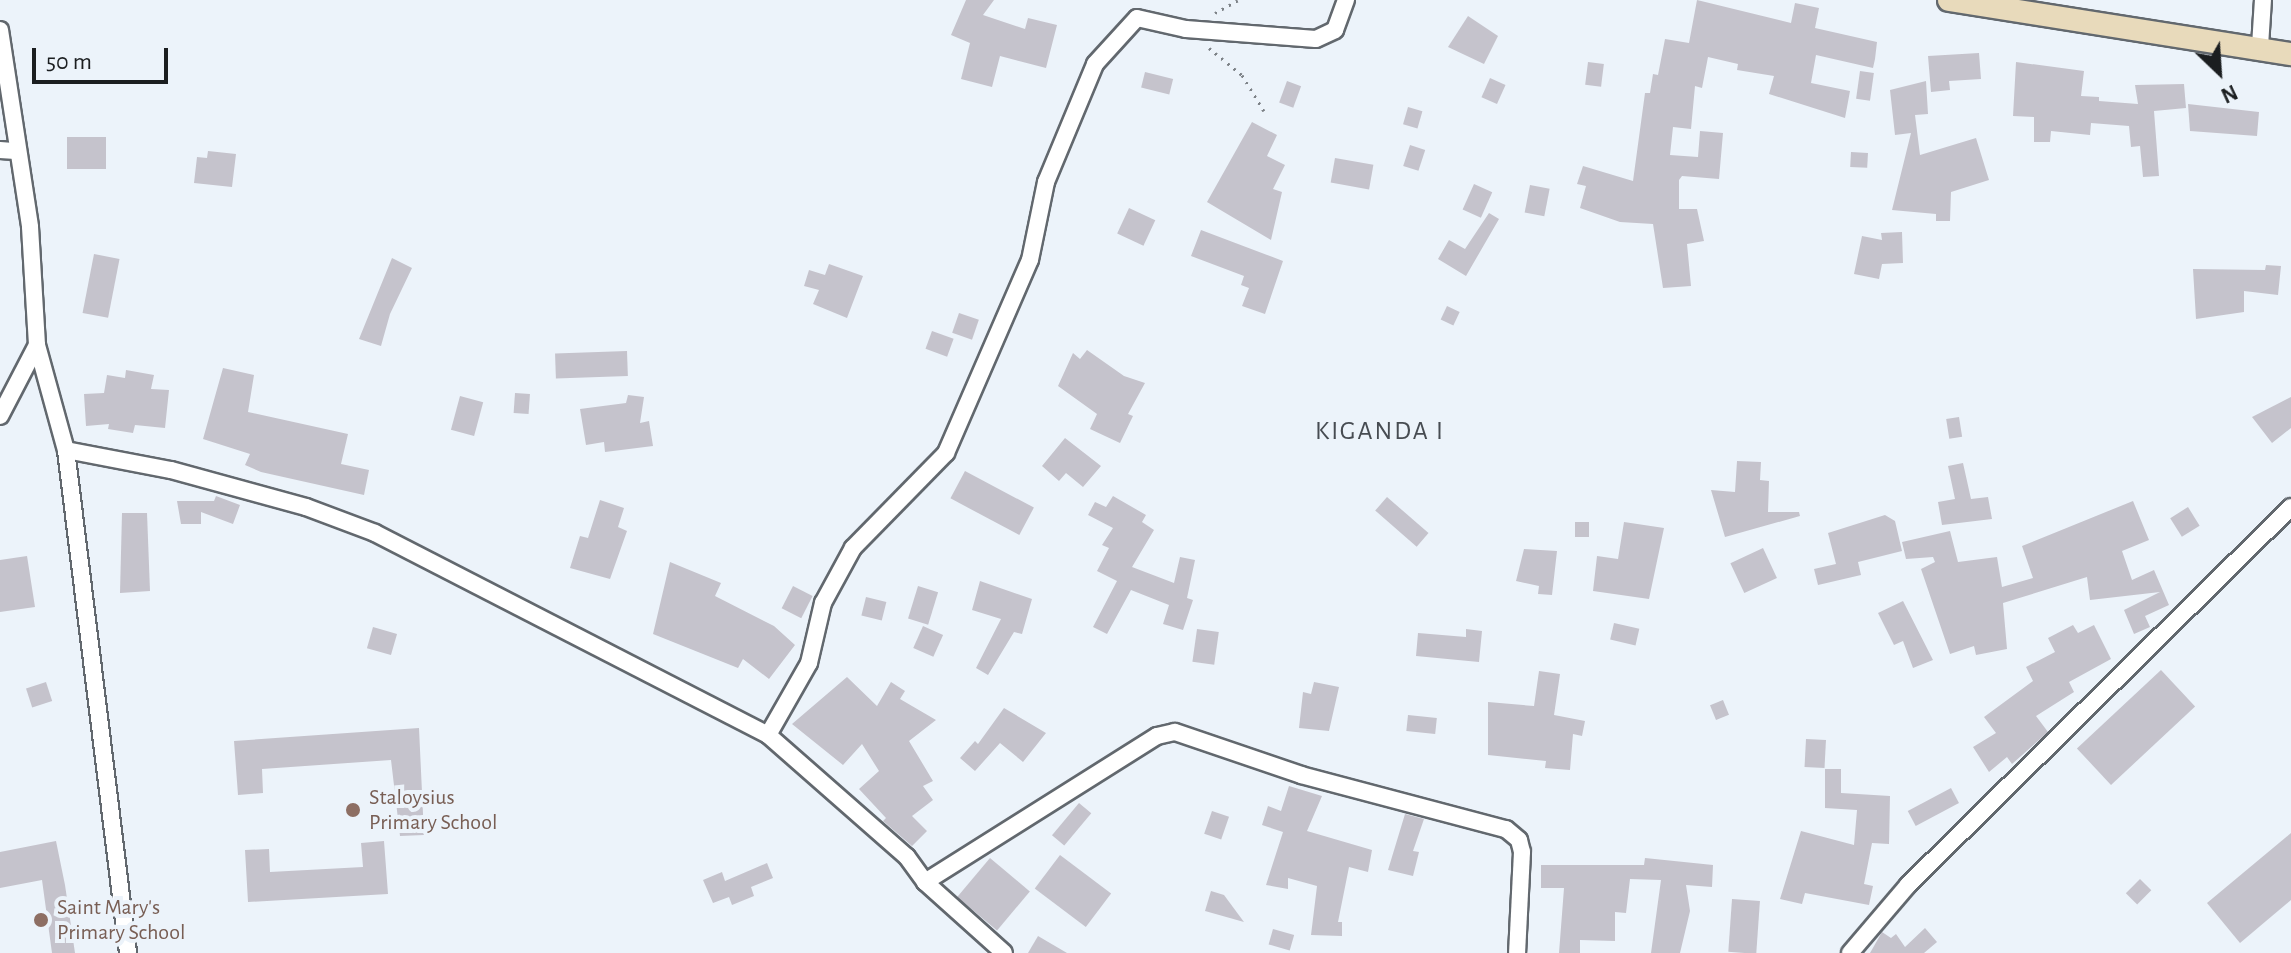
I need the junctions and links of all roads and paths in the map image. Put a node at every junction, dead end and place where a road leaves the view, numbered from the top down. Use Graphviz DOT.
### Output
graph roads {
  1 [pos="1346,0"];
  2 [pos="1949,0"];
  3 [pos="2263,0"];
  4 [pos="0,30"];
  5 [pos="2260,46"];
  6 [pos="2291,54"];
  7 [pos="8,151"];
  8 [pos="37,345"];
  9 [pos="0,416"];
  10 [pos="66,450"];
  11 [pos="2291,507"];
  12 [pos="768,735"];
  13 [pos="925,882"];
  14 [pos="128,953"];
  15 [pos="1004,953"];
  16 [pos="1517,953"];
  17 [pos="1850,953"];
  1 -- 12 [label="street"];
  2 -- 5 [label="main road"];
  3 -- 5 [label="street"];
  4 -- 7 [label="street"];
  5 -- 6 [label="main road"];
  7 -- 8 [label="street"];
  8 -- 9 [label="street"];
  8 -- 10 [label="street"];
  10 -- 12 [label="street"];
  10 -- 14 [label="street"];
  11 -- 17 [label="street"];
  12 -- 13 [label="street"];
  13 -- 15 [label="street"];
  13 -- 16 [label="street"];
}
